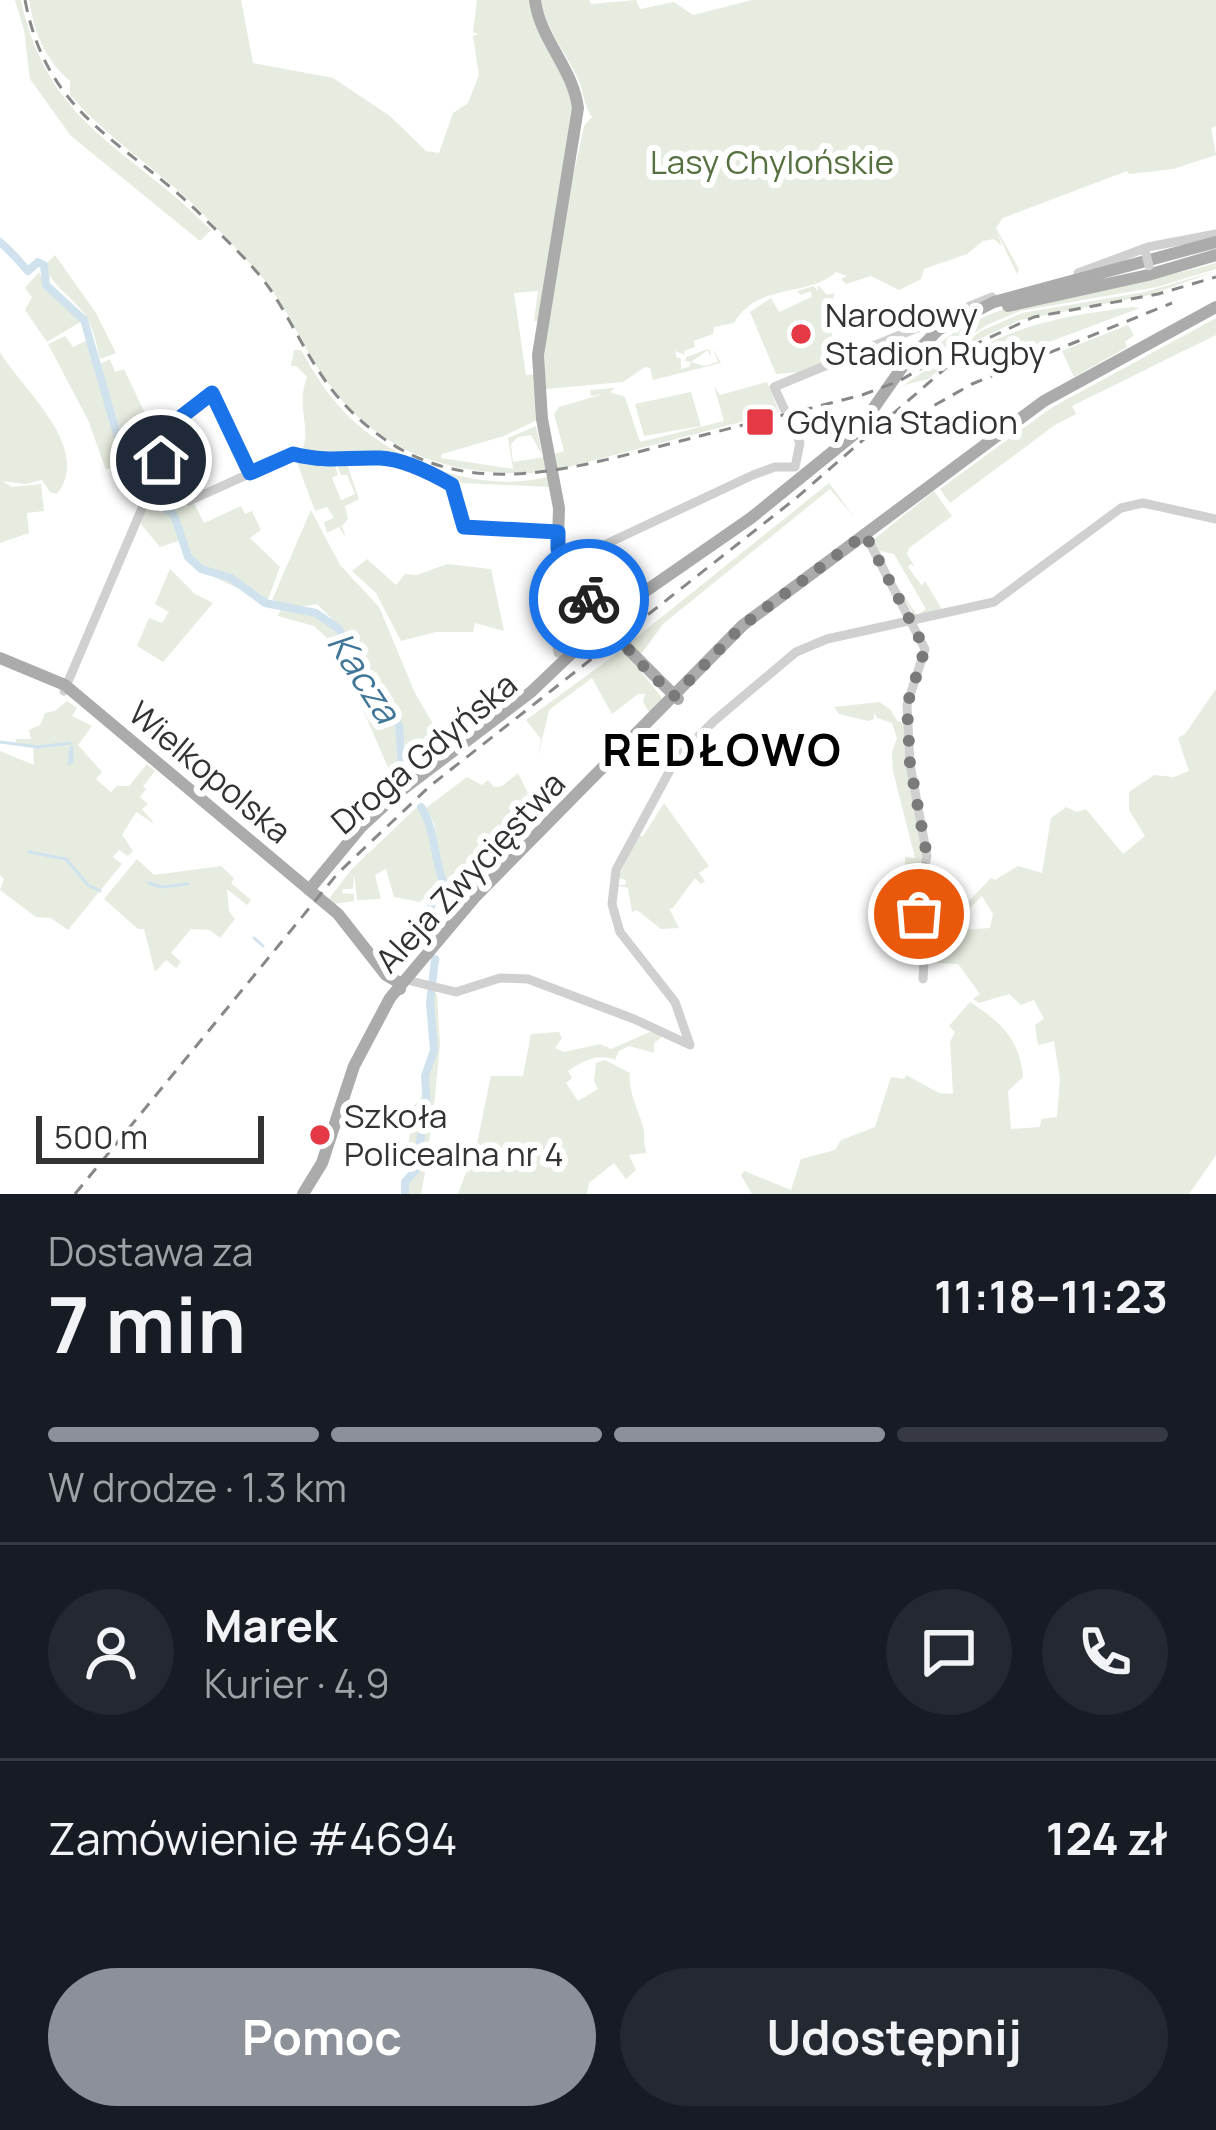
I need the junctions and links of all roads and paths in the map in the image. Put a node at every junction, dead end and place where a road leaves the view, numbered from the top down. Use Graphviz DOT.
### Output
graph roads {
  1 [pos="535,0"];
  2 [pos="1216,238"];
  3 [pos="1216,258"];
  4 [pos="1151,260"];
  5 [pos="1216,310"];
  6 [pos="953,312"];
  7 [pos="944,326"];
  8 [pos="164,453"];
  9 [pos="790,460"];
  10 [pos="815,466"];
  11 [pos="250,473"];
  12 [pos="1216,518"];
  13 [pos="558,532"];
  14 [pos="864,537"];
  15 [pos="564,569"];
  16 [pos="906,620"];
  17 [pos="558,653"];
  18 [pos="0,661"];
  19 [pos="556,668"];
  20 [pos="69,691"];
  21 [pos="676,698"];
  22 [pos="451,744"];
  23 [pos="442,759"];
  24 [pos="309,890"];
  25 [pos="922,979"];
  26 [pos="410,985"];
  27 [pos="307,1194"];
  1 -- 13 [label="main road"];
  2 -- 4 [label="street"];
  2 -- 7 [label="main road, Droga Gdyńska"];
  3 -- 4 [label="main road, Droga Gdyńska"];
  4 -- 6 [label="street"];
  4 -- 24 [label="main road, Droga Gdyńska"];
  5 -- 14 [label="main road, Aleja Zwycięstwa"];
  6 -- 7 [label="main road"];
  6 -- 9 [label="street"];
  7 -- 10 [label="main road, Droga Gdyńska"];
  8 -- 11 [label="street"];
  8 -- 11 [label="street"];
  8 -- 20 [label="street"];
  9 -- 10 [label="main road"];
  9 -- 15 [label="street"];
  10 -- 19 [label="main road, Droga Gdyńska"];
  11 -- 13 [label="street"];
  12 -- 16 [label="street"];
  13 -- 15 [label="main road"];
  14 -- 16 [label="street"];
  14 -- 21 [label="main road, Aleja Zwycięstwa"];
  15 -- 17 [label="street"];
  15 -- 21 [label="main road, bridge"];
  16 -- 25 [label="street"];
  16 -- 26 [label="street"];
  17 -- 19 [label="main road"];
  18 -- 20 [label="main road, Wielkopolska"];
  19 -- 23 [label="main road, Droga Gdyńska"];
  20 -- 24 [label="main road, Wielkopolska"];
  21 -- 26 [label="main road, Aleja Zwycięstwa"];
  22 -- 23 [label="main road"];
  23 -- 24 [label="main road, Droga Gdyńska"];
  24 -- 26 [label="main road, Wielkopolska"];
  26 -- 27 [label="main road, Aleja Zwycięstwa"];
}
